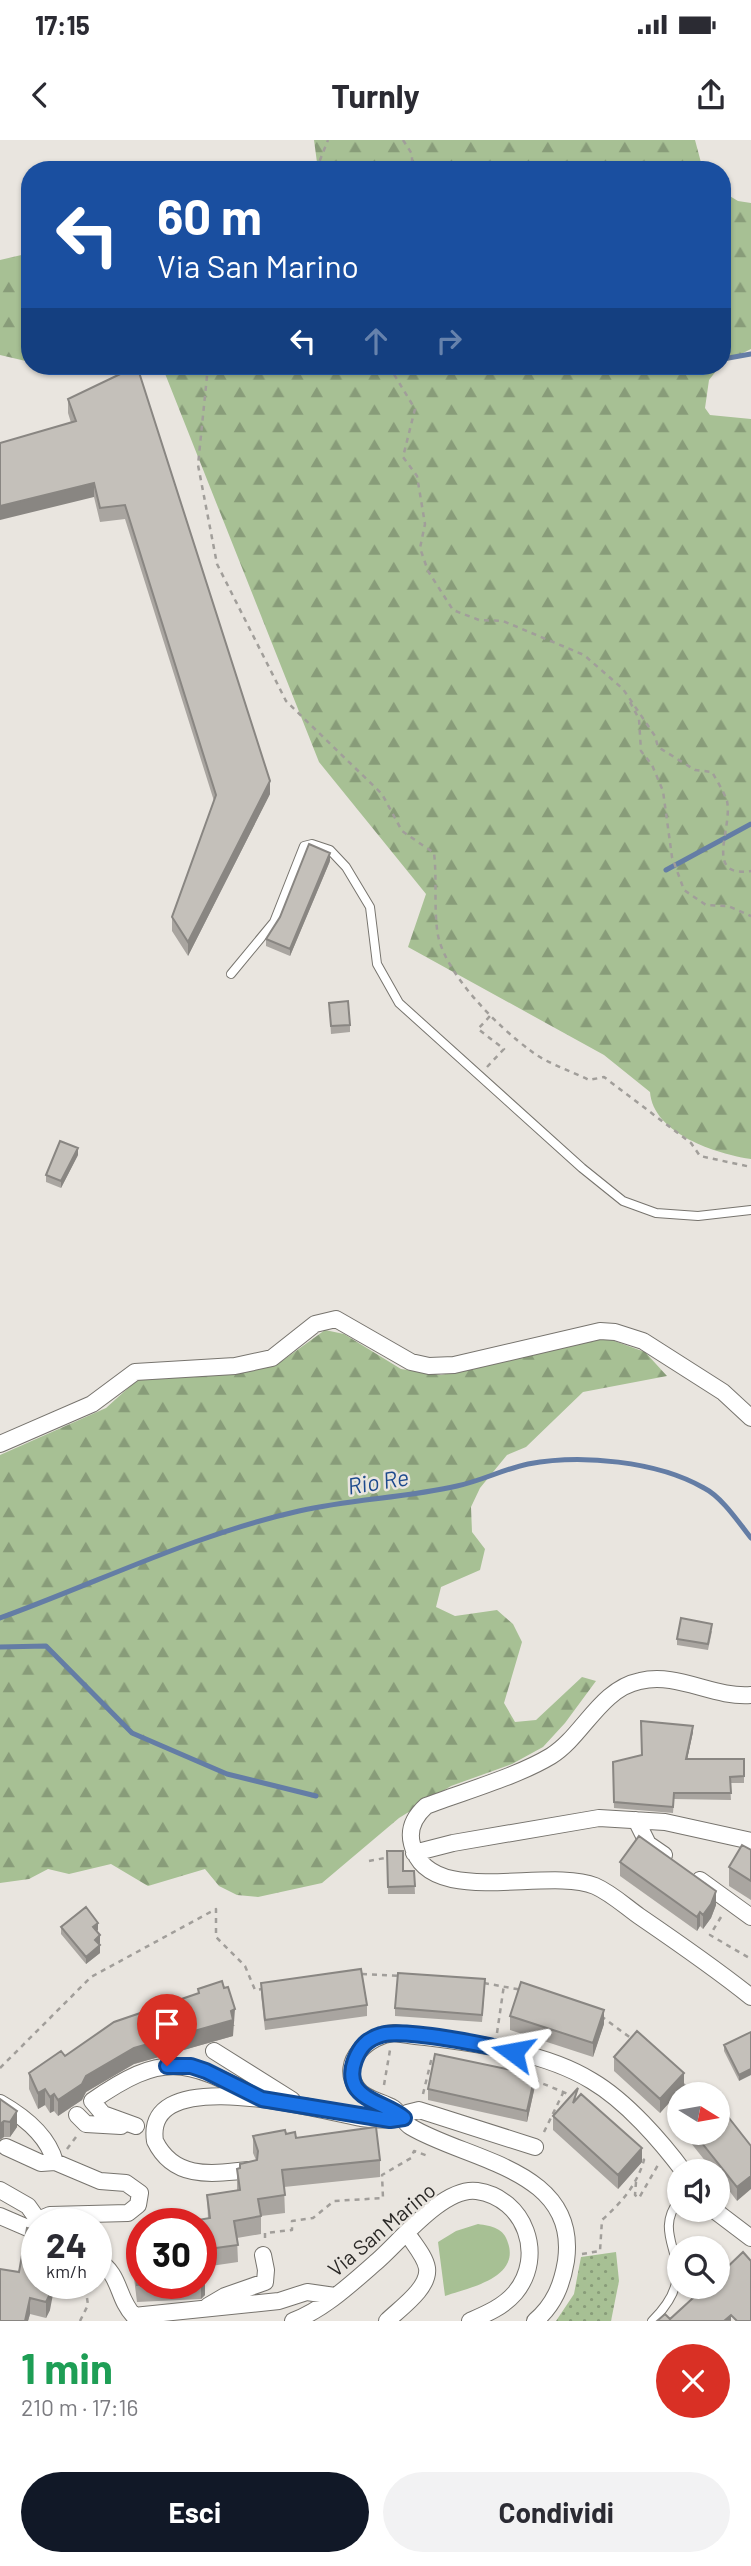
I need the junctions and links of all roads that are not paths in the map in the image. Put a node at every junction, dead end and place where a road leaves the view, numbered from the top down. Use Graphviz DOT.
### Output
graph roads {
  1 [pos="230,974"];
  2 [pos="751,1210"];
  3 [pos="751,1418"];
  4 [pos="0,1444"];
  5 [pos="751,1695"];
  6 [pos="636,1819"];
  7 [pos="751,1841"];
  8 [pos="414,1853"];
  9 [pos="751,1917"];
  10 [pos="751,1997"];
  11 [pos="214,2051"];
  12 [pos="262,2099"];
  13 [pos="0,2103"];
  14 [pos="301,2105"];
  15 [pos="404,2118"];
  16 [pos="82,2119"];
  17 [pos="136,2126"];
  18 [pos="153,2133"];
  19 [pos="538,2143"];
  20 [pos="6,2147"];
  21 [pos="674,2159"];
  22 [pos="60,2164"];
  23 [pos="248,2169"];
  24 [pos="0,2190"];
  25 [pos="29,2208"];
  26 [pos="112,2215"];
  27 [pos="0,2216"];
  28 [pos="21,2222"];
  29 [pos="669,2222"];
  30 [pos="730,2222"];
  31 [pos="408,2233"];
  32 [pos="751,2238"];
  33 [pos="263,2255"];
  34 [pos="112,2272"];
  35 [pos="335,2296"];
  36 [pos="202,2309"];
  37 [pos="293,2321"];
  38 [pos="387,2321"];
  39 [pos="470,2321"];
  40 [pos="535,2321"];
  41 [pos="652,2321"];
  1 -- 2 [label="lane"];
  3 -- 4 [label="street"];
  5 -- 8 [label="street"];
  6 -- 7 [label="street"];
  6 -- 8 [label="street"];
  6 -- 9 [label="street"];
  8 -- 10 [label="street"];
  11 -- 14 [label="street"];
  12 -- 14 [label="street"];
  12 -- 17 [label="street"];
  12 -- 18 [label="street"];
  13 -- 22 [label="street"];
  14 -- 15 [label="street"];
  15 -- 19 [label="street"];
  15 -- 21 [label="street"];
  15 -- 40 [label="street"];
  16 -- 17 [label="street"];
  17 -- 18 [label="street"];
  18 -- 23 [label="street"];
  20 -- 22 [label="street"];
  22 -- 26 [label="street"];
  24 -- 25 [label="street"];
  27 -- 28 [label="street"];
  29 -- 41 [label="lane"];
  30 -- 32 [label="street"];
  31 -- 35 [label="street, Via San Marino"];
  31 -- 38 [label="street"];
  31 -- 39 [label="street, Via San Marino"];
  33 -- 36 [label="street"];
  34 -- 36 [label="street, Via San Marino"];
  35 -- 36 [label="street, Via San Marino"];
  35 -- 37 [label="street, Via San Marino"];
}
